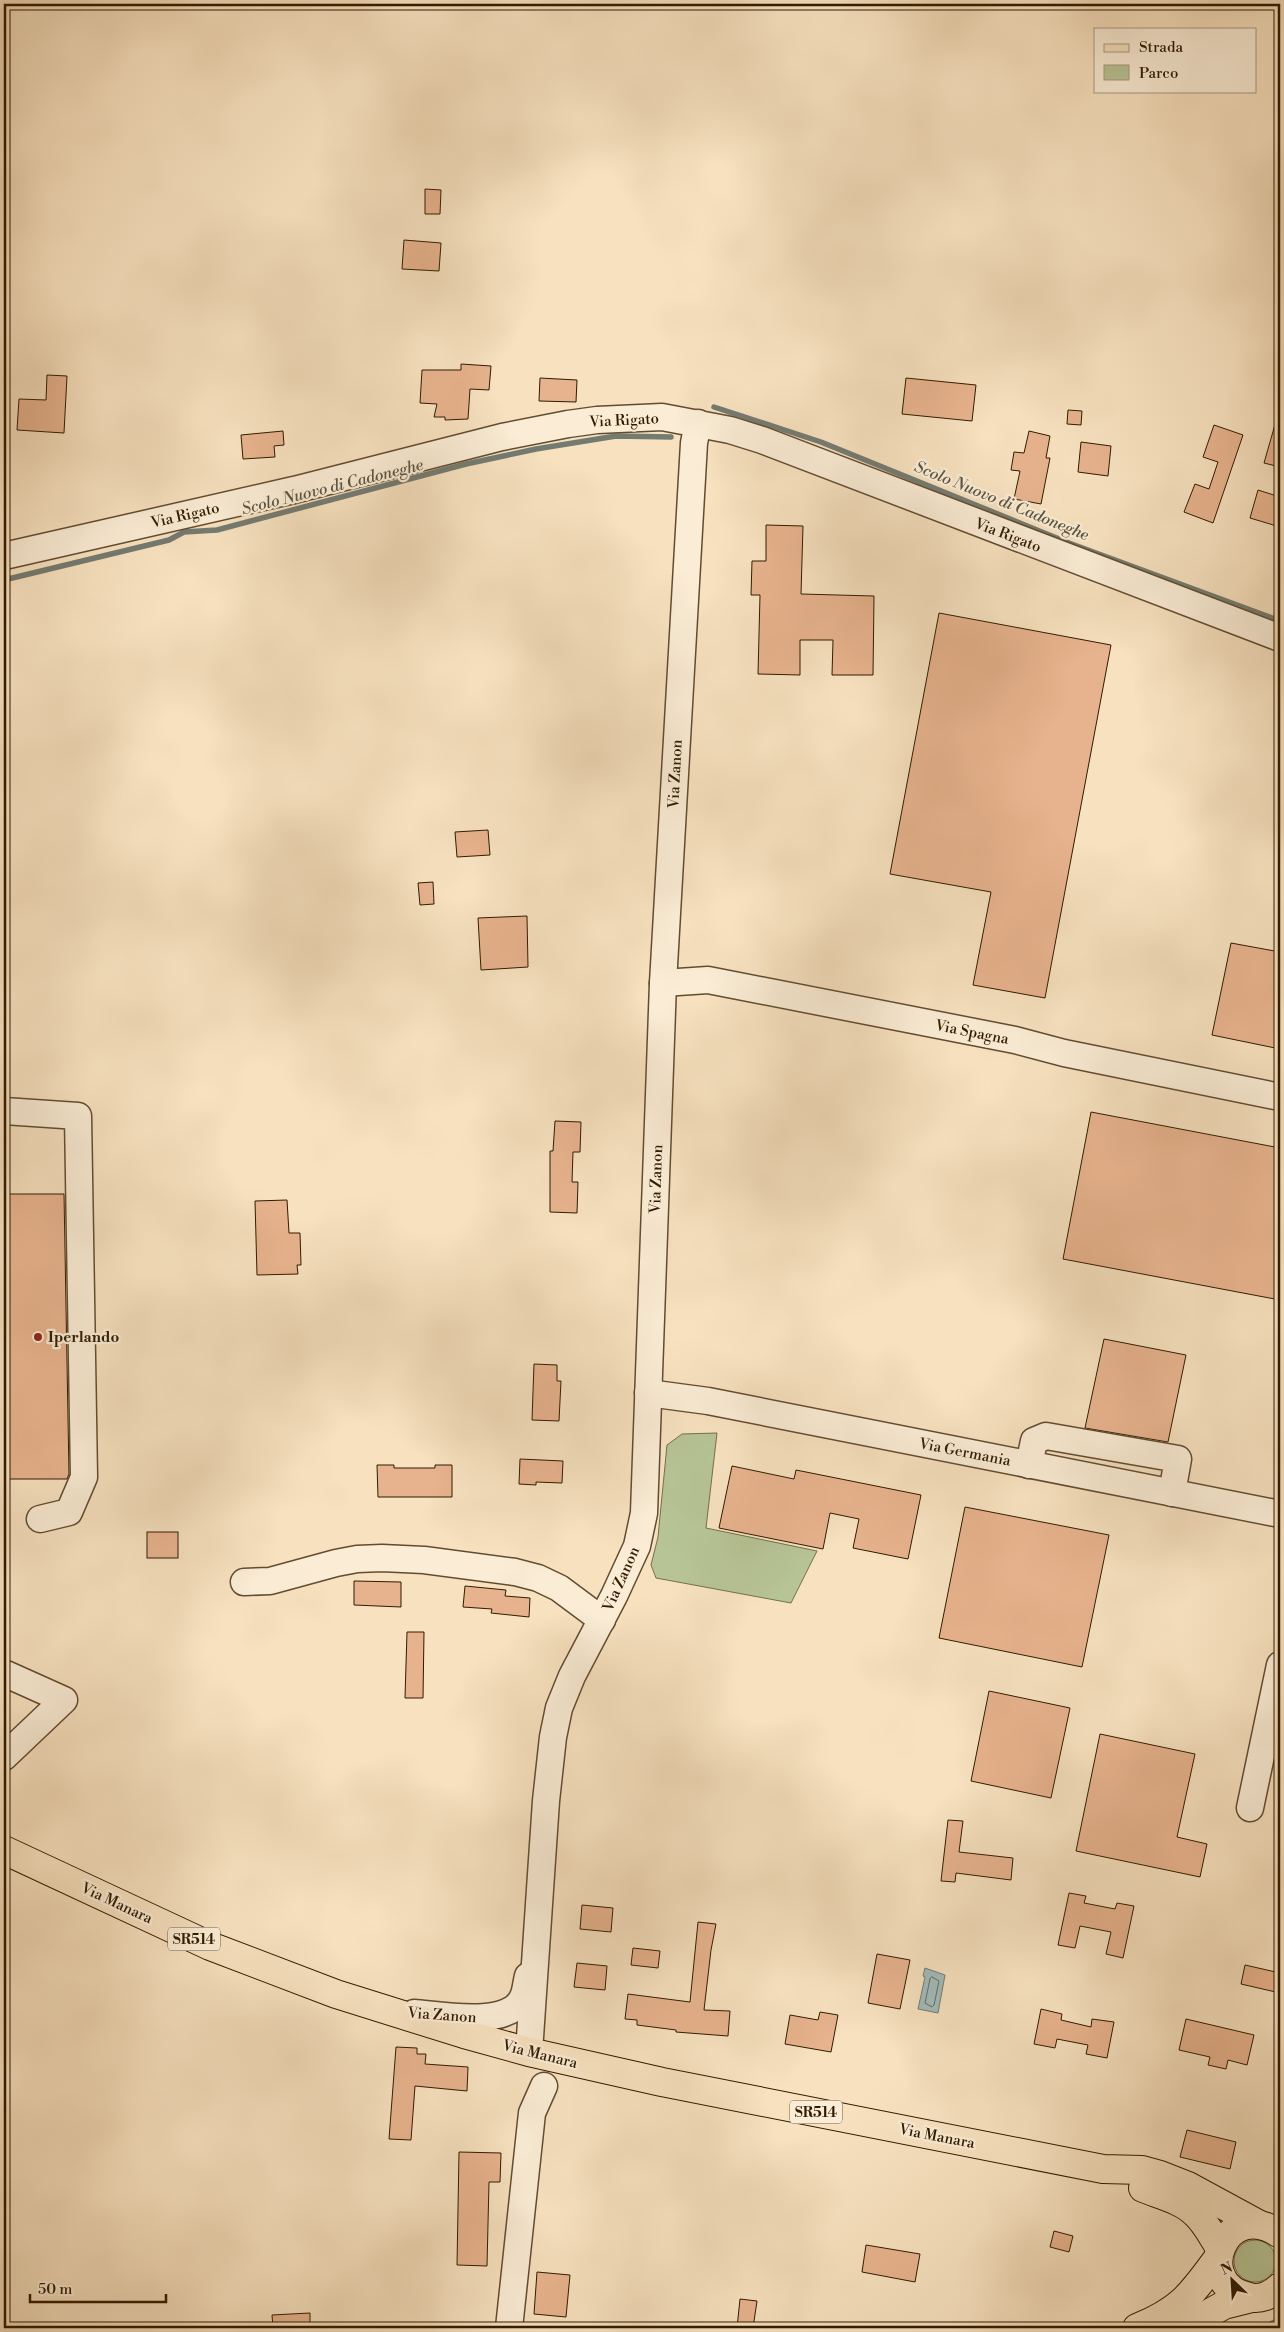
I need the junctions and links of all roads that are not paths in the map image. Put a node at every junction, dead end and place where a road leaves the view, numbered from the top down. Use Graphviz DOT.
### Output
graph roads {
  1 [pos="698,423"];
  2 [pos="4,556"];
  3 [pos="1280,638"];
  4 [pos="663,983"];
  5 [pos="1280,1097"];
  6 [pos="4,1111"];
  7 [pos="648,1393"];
  8 [pos="1280,1514"];
  9 [pos="40,1519"];
  10 [pos="244,1582"];
  11 [pos="602,1620"];
  12 [pos="1280,1665"];
  13 [pos="5,1670"];
  14 [pos="4,1757"];
  15 [pos="1250,1808"];
  16 [pos="4,1850"];
  17 [pos="539,1916"];
  18 [pos="392,2012"];
  19 [pos="529,2052"];
  20 [pos="544,2086"];
  21 [pos="1103,2169"];
  22 [pos="1269,2229"];
  23 [pos="1219,2253"];
  24 [pos="1272,2292"];
  25 [pos="509,2328"];
  26 [pos="1138,2328"];
  27 [pos="1183,2328"];
  1 -- 2 [label="street, Via Rigato"];
  1 -- 3 [label="street, Via Rigato"];
  1 -- 4 [label="street, Via Zanon"];
  4 -- 5 [label="street, Via Spagna"];
  4 -- 7 [label="street, Via Zanon"];
  6 -- 9 [label="street"];
  7 -- 8 [label="street, Via Germania"];
  7 -- 11 [label="street, Via Zanon"];
  10 -- 11 [label="street"];
  11 -- 17 [label="street, Via Zanon"];
  12 -- 15 [label="street"];
  13 -- 14 [label="street"];
  16 -- 18 [label="main road, Via Manara / SR514"];
  17 -- 18 [label="street, Via Zanon"];
  17 -- 19 [label="street, Via Zanon"];
  18 -- 19 [label="main road, Via Manara / SR514"];
  19 -- 21 [label="main road, Via Manara / SR514"];
  20 -- 25 [label="street, Via Manara"];
  21 -- 22 [label="main road, Via Manara / SR514"];
  21 -- 23 [label="main road, Via Manara / SR514"];
  22 -- 23 [label="main road, SR514"];
  23 -- 24 [label="main road, SR514"];
  23 -- 26 [label="main road"];
  24 -- 27 [label="main road"];
}
